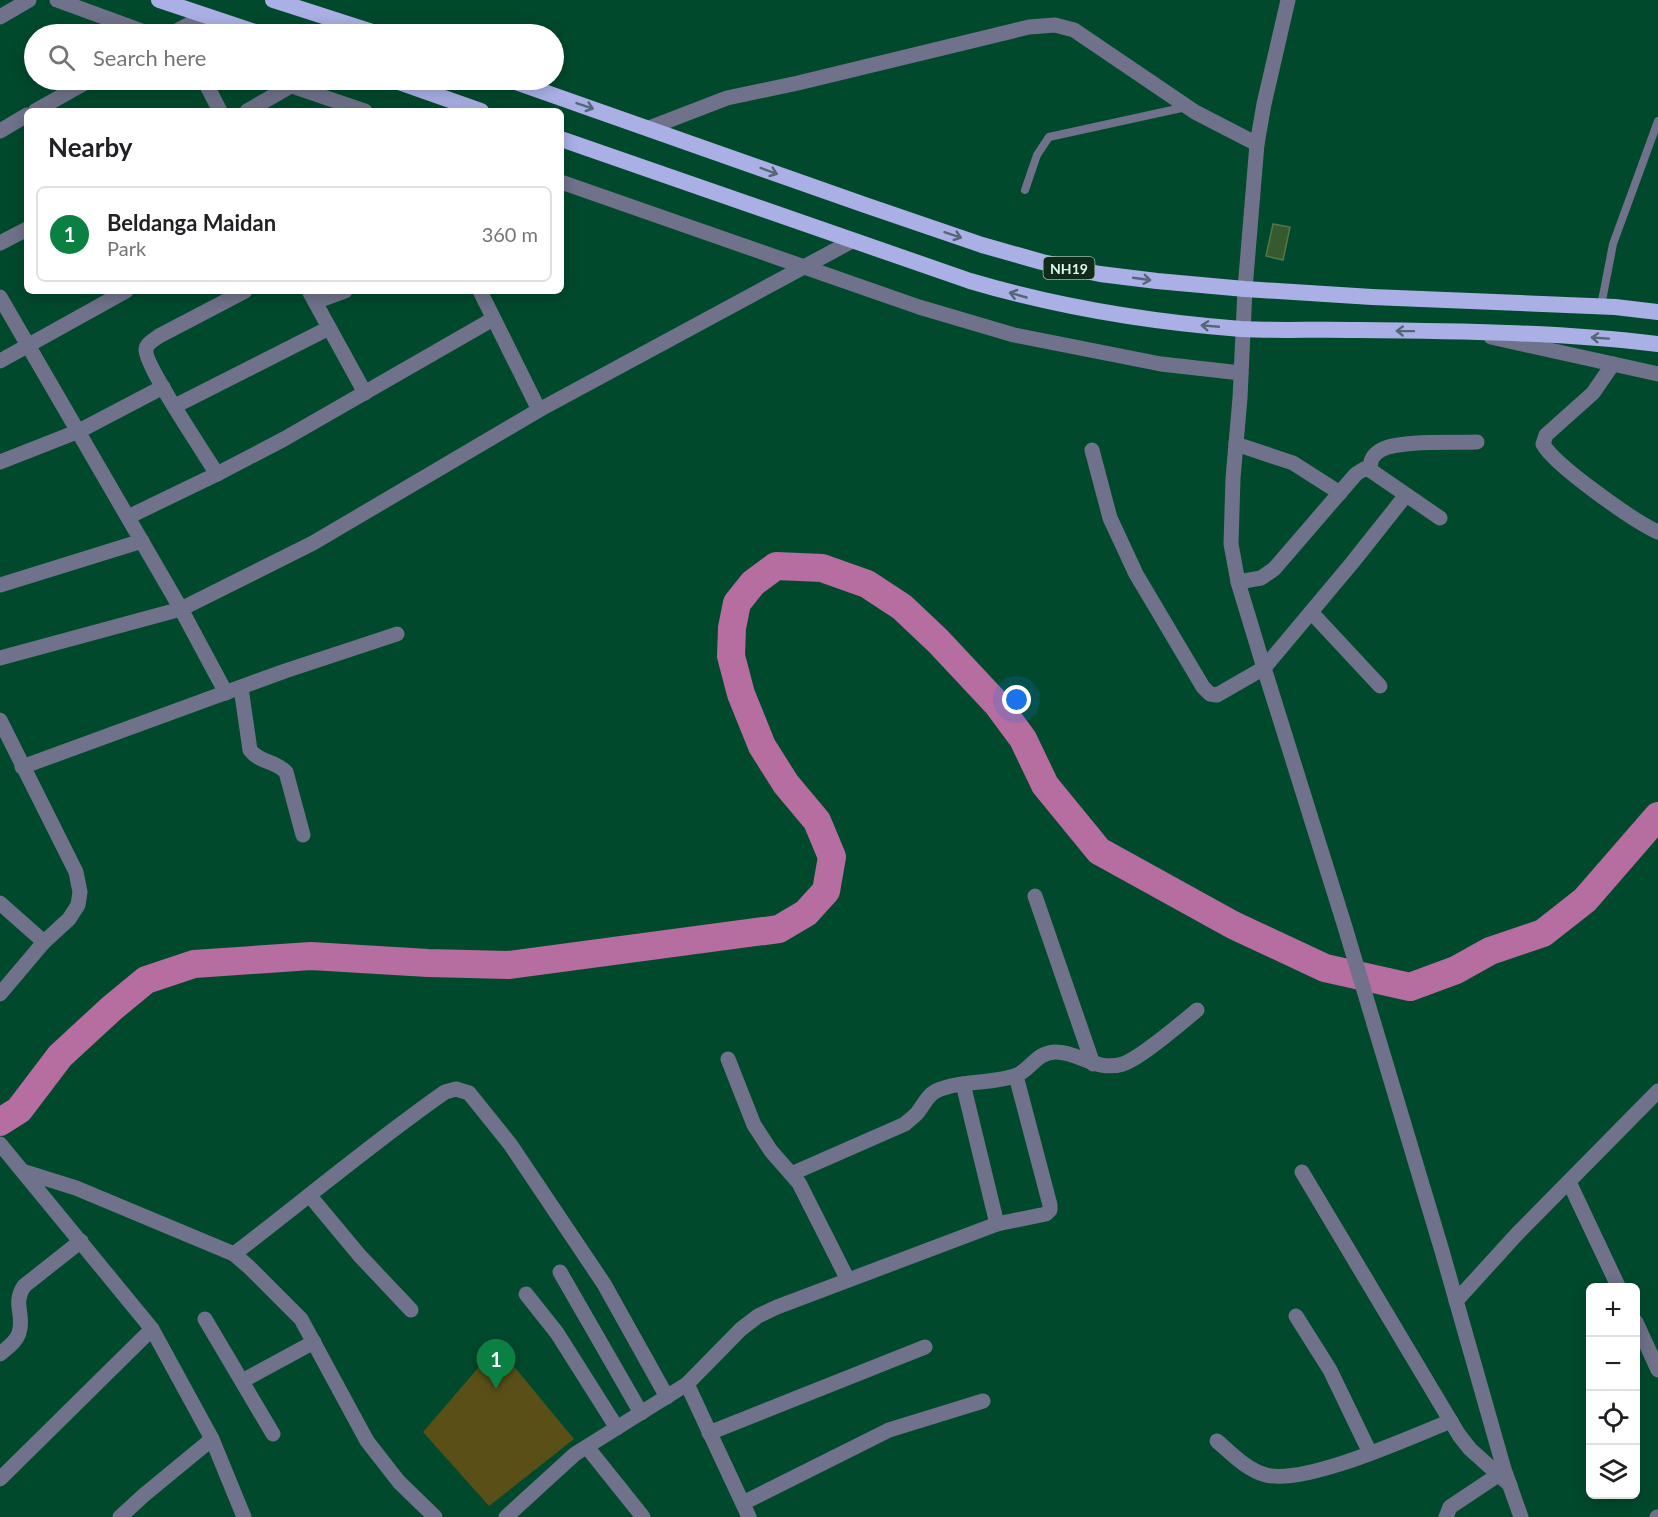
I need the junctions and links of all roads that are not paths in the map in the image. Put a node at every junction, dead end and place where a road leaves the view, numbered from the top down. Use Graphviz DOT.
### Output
graph roads {
  1 [pos="57,0"];
  2 [pos="159,0"];
  3 [pos="273,0"];
  4 [pos="1288,0"];
  5 [pos="19,3"];
  6 [pos="205,16"];
  7 [pos="0,18"];
  8 [pos="123,24"];
  9 [pos="190,24"];
  10 [pos="230,24"];
  11 [pos="348,24"];
  12 [pos="72,90"];
  13 [pos="209,90"];
  14 [pos="284,90"];
  15 [pos="314,90"];
  16 [pos="416,90"];
  17 [pos="539,90"];
  18 [pos="454,107"];
  19 [pos="1188,107"];
  20 [pos="40,108"];
  21 [pos="218,108"];
  22 [pos="252,108"];
  23 [pos="358,108"];
  24 [pos="24,117"];
  25 [pos="1658,121"];
  26 [pos="649,128"];
  27 [pos="0,131"];
  28 [pos="564,140"];
  29 [pos="1257,144"];
  30 [pos="564,183"];
  31 [pos="1025,190"];
  32 [pos="24,231"];
  33 [pos="852,241"];
  34 [pos="0,243"];
  35 [pos="804,266"];
  36 [pos="1245,289"];
  37 [pos="120,294"];
  38 [pos="240,294"];
  39 [pos="328,294"];
  40 [pos="481,294"];
  41 [pos="0,297"];
  42 [pos="312,297"];
  43 [pos="1601,306"];
  44 [pos="1658,312"];
  45 [pos="493,319"];
  46 [pos="329,328"];
  47 [pos="1244,329"];
  48 [pos="1468,333"];
  49 [pos="27,345"];
  50 [pos="1658,345"];
  51 [pos="0,361"];
  52 [pos="1613,364"];
  53 [pos="1241,373"];
  54 [pos="1658,374"];
  55 [pos="163,387"];
  56 [pos="364,393"];
  57 [pos="175,406"];
  58 [pos="539,410"];
  59 [pos="79,431"];
  60 [pos="1477,442"];
  61 [pos="1236,444"];
  62 [pos="1092,450"];
  63 [pos="0,462"];
  64 [pos="1370,470"];
  65 [pos="217,474"];
  66 [pos="1340,493"];
  67 [pos="1406,495"];
  68 [pos="128,517"];
  69 [pos="1440,518"];
  70 [pos="1658,532"];
  71 [pos="142,541"];
  72 [pos="1238,582"];
  73 [pos="0,585"];
  74 [pos="181,609"];
  75 [pos="1311,612"];
  76 [pos="397,634"];
  77 [pos="0,658"];
  78 [pos="1264,668"];
  79 [pos="1380,686"];
  80 [pos="241,688"];
  81 [pos="226,693"];
  82 [pos="0,720"];
  83 [pos="22,767"];
  84 [pos="303,835"];
  85 [pos="1035,896"];
  86 [pos="0,903"];
  87 [pos="44,942"];
  88 [pos="0,994"];
  89 [pos="1197,1010"];
  90 [pos="728,1059"];
  91 [pos="1093,1064"];
  92 [pos="1016,1076"];
  93 [pos="963,1084"];
  94 [pos="1658,1091"];
  95 [pos="0,1144"];
  96 [pos="24,1172"];
  97 [pos="1302,1172"];
  98 [pos="791,1174"];
  99 [pos="1569,1182"];
  100 [pos="310,1196"];
  101 [pos="997,1224"];
  102 [pos="81,1241"];
  103 [pos="234,1254"];
  104 [pos="560,1272"];
  105 [pos="848,1280"];
  106 [pos="1617,1283"];
  107 [pos="526,1294"];
  108 [pos="1456,1301"];
  109 [pos="411,1310"];
  110 [pos="1296,1316"];
  111 [pos="205,1318"];
  112 [pos="152,1329"];
  113 [pos="1640,1332"];
  114 [pos="314,1342"];
  115 [pos="925,1347"];
  116 [pos="0,1354"];
  117 [pos="1658,1370"];
  118 [pos="242,1382"];
  119 [pos="687,1384"];
  120 [pos="667,1397"];
  121 [pos="983,1401"];
  122 [pos="640,1413"];
  123 [pos="1451,1421"];
  124 [pos="617,1428"];
  125 [pos="710,1433"];
  126 [pos="273,1434"];
  127 [pos="212,1439"];
  128 [pos="1217,1441"];
  129 [pos="586,1447"];
  130 [pos="1370,1454"];
  131 [pos="0,1479"];
  132 [pos="1504,1480"];
  133 [pos="746,1510"];
  134 [pos="120,1517"];
  135 [pos="244,1517"];
  136 [pos="435,1517"];
  137 [pos="506,1517"];
  138 [pos="643,1517"];
  139 [pos="1446,1517"];
  140 [pos="1521,1517"];
  1 -- 8 [label="street"];
  2 -- 6 [label="highway"];
  3 -- 11 [label="highway"];
  4 -- 29 [label="street"];
  5 -- 7 [label="street"];
  6 -- 9 [label="street"];
  6 -- 10 [label="highway"];
  12 -- 20 [label="street"];
  13 -- 21 [label="street"];
  14 -- 22 [label="street"];
  15 -- 23 [label="street"];
  16 -- 18 [label="highway"];
  17 -- 26 [label="highway, NH19, one-way"];
  19 -- 26 [label="street"];
  19 -- 29 [label="street"];
  19 -- 31 [label="lane"];
  24 -- 27 [label="street"];
  25 -- 43 [label="lane"];
  26 -- 36 [label="highway, NH19, one-way"];
  28 -- 33 [label="highway, NH19"];
  29 -- 36 [label="street"];
  30 -- 35 [label="street"];
  32 -- 34 [label="street"];
  33 -- 35 [label="street"];
  47 -- 33 [label="highway, NH19, one-way"];
  35 -- 53 [label="street"];
  35 -- 58 [label="street"];
  36 -- 43 [label="highway, NH19"];
  36 -- 47 [label="street"];
  37 -- 49 [label="street"];
  38 -- 55 [label="street"];
  39 -- 42 [label="street"];
  40 -- 45 [label="street"];
  41 -- 49 [label="street"];
  42 -- 46 [label="street"];
  43 -- 44 [label="highway, NH19"];
  45 -- 56 [label="street"];
  45 -- 58 [label="street"];
  46 -- 56 [label="street"];
  46 -- 57 [label="street"];
  48 -- 47 [label="highway, NH19, one-way"];
  47 -- 53 [label="street"];
  50 -- 48 [label="highway, NH19, one-way"];
  48 -- 52 [label="street"];
  49 -- 51 [label="street"];
  49 -- 59 [label="street"];
  52 -- 54 [label="street"];
  52 -- 70 [label="street"];
  53 -- 61 [label="street"];
  55 -- 57 [label="street"];
  55 -- 59 [label="street"];
  56 -- 65 [label="street"];
  57 -- 65 [label="street"];
  58 -- 74 [label="street"];
  59 -- 63 [label="street"];
  59 -- 68 [label="street"];
  60 -- 64 [label="street"];
  61 -- 66 [label="street"];
  61 -- 72 [label="street"];
  62 -- 78 [label="street"];
  64 -- 66 [label="street"];
  64 -- 67 [label="street"];
  65 -- 68 [label="street"];
  66 -- 72 [label="street"];
  67 -- 69 [label="street"];
  67 -- 75 [label="street"];
  68 -- 71 [label="street"];
  71 -- 73 [label="street"];
  71 -- 74 [label="street"];
  72 -- 78 [label="street"];
  74 -- 77 [label="street"];
  74 -- 81 [label="street"];
  75 -- 78 [label="street"];
  75 -- 79 [label="street"];
  76 -- 80 [label="street"];
  78 -- 108 [label="street"];
  80 -- 81 [label="street"];
  80 -- 84 [label="street"];
  81 -- 83 [label="street"];
  82 -- 83 [label="street"];
  83 -- 87 [label="street"];
  85 -- 91 [label="street"];
  86 -- 87 [label="street"];
  87 -- 88 [label="street"];
  89 -- 91 [label="street"];
  90 -- 98 [label="street"];
  91 -- 92 [label="street"];
  92 -- 93 [label="street"];
  92 -- 101 [label="street"];
  93 -- 98 [label="street"];
  93 -- 101 [label="street"];
  94 -- 99 [label="street"];
  95 -- 96 [label="street"];
  96 -- 102 [label="street"];
  96 -- 103 [label="street"];
  97 -- 123 [label="street"];
  98 -- 105 [label="street"];
  99 -- 106 [label="street"];
  99 -- 108 [label="street"];
  100 -- 103 [label="street"];
  100 -- 109 [label="street"];
  100 -- 120 [label="street"];
  101 -- 105 [label="street"];
  102 -- 112 [label="street"];
  102 -- 116 [label="street"];
  103 -- 114 [label="street"];
  104 -- 122 [label="street"];
  105 -- 119 [label="street"];
  107 -- 124 [label="street"];
  108 -- 132 [label="street"];
  110 -- 130 [label="street"];
  111 -- 118 [label="street"];
  112 -- 127 [label="street"];
  112 -- 131 [label="street"];
  113 -- 117 [label="street"];
  114 -- 118 [label="street"];
  114 -- 136 [label="street"];
  115 -- 125 [label="street"];
  118 -- 126 [label="street"];
  119 -- 120 [label="street"];
  119 -- 125 [label="street"];
  120 -- 122 [label="street"];
  121 -- 133 [label="street"];
  122 -- 124 [label="street"];
  123 -- 130 [label="street"];
  123 -- 132 [label="street"];
  124 -- 129 [label="street"];
  125 -- 133 [label="street"];
  127 -- 134 [label="street"];
  127 -- 135 [label="street"];
  128 -- 130 [label="street"];
  129 -- 137 [label="street"];
  129 -- 138 [label="street"];
  132 -- 139 [label="street"];
  132 -- 140 [label="street"];
}
